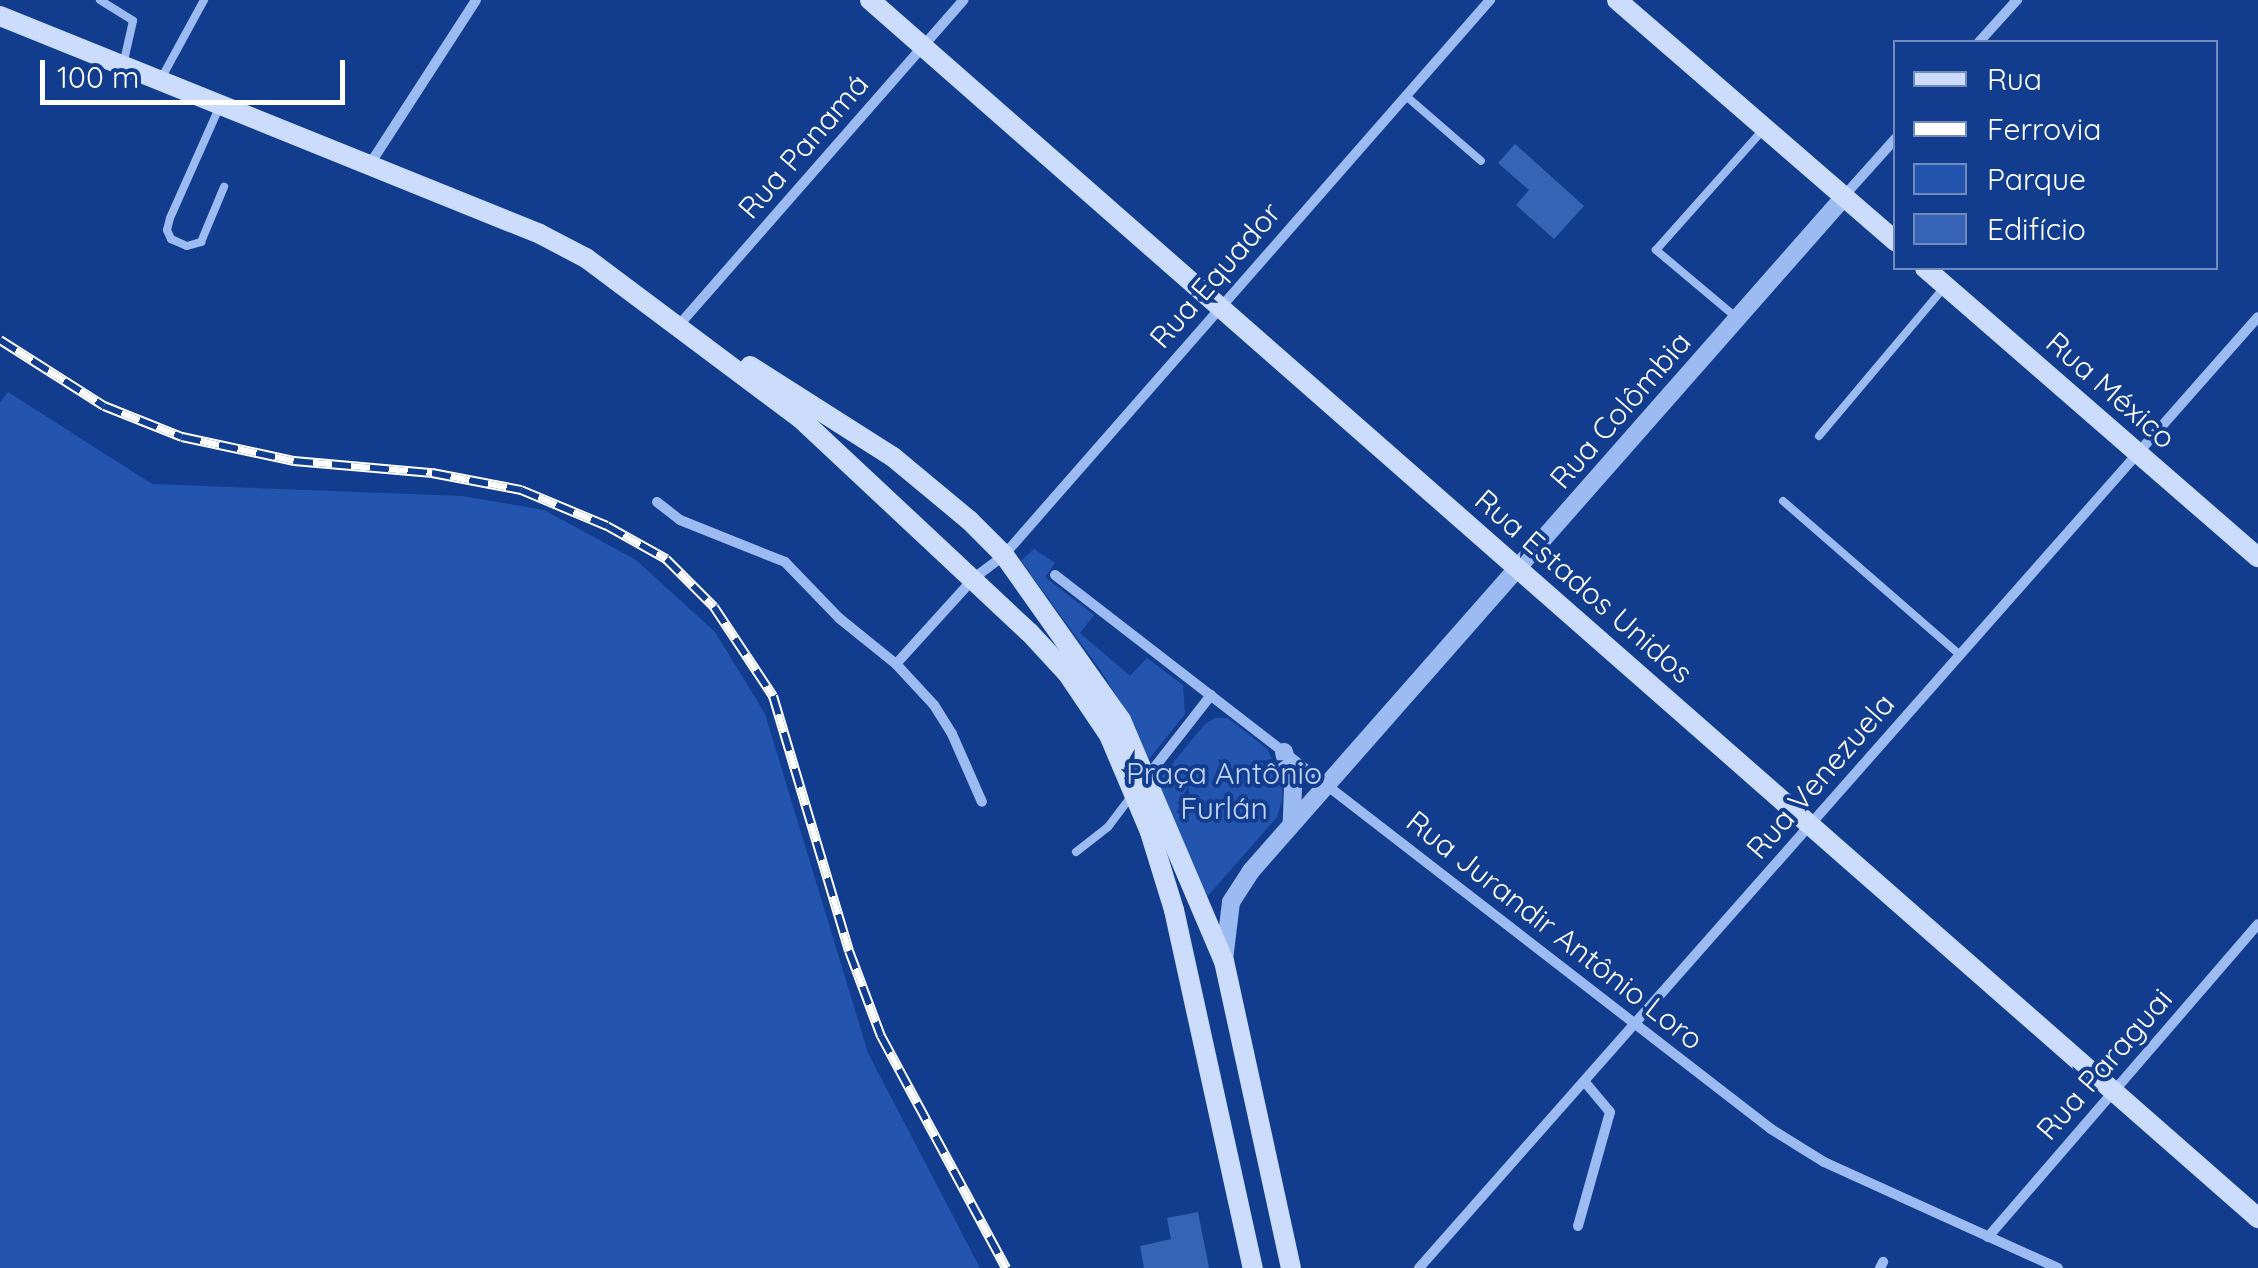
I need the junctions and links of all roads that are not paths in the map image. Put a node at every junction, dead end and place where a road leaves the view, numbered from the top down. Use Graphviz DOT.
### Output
graph roads {
  1 [pos="100,0"];
  2 [pos="204,0"];
  3 [pos="476,0"];
  4 [pos="870,0"];
  5 [pos="964,0"];
  6 [pos="1490,0"];
  7 [pos="1618,0"];
  8 [pos="2017,0"];
  9 [pos="0,16"];
  10 [pos="1981,40"];
  11 [pos="923,46"];
  12 [pos="123,67"];
  13 [pos="160,82"];
  14 [pos="1406,96"];
  15 [pos="220,105"];
  16 [pos="1765,128"];
  17 [pos="1893,141"];
  18 [pos="1481,161"];
  19 [pos="370,164"];
  20 [pos="224,187"];
  21 [pos="1844,197"];
  22 [pos="1893,239"];
  23 [pos="1927,270"];
  24 [pos="1946,286"];
  25 [pos="1220,308"];
  26 [pos="1737,318"];
  27 [pos="2258,318"];
  28 [pos="679,325"];
  29 [pos="1820,436"];
  30 [pos="2138,453"];
  31 [pos="1783,501"];
  32 [pos="657,502"];
  33 [pos="1004,555"];
  34 [pos="2258,558"];
  35 [pos="1517,568"];
  36 [pos="1056,574"];
  37 [pos="974,578"];
  38 [pos="1960,654"];
  39 [pos="896,664"];
  40 [pos="1211,695"];
  41 [pos="1284,752"];
  42 [pos="1142,784"];
  43 [pos="1326,784"];
  44 [pos="982,802"];
  45 [pos="1292,825"];
  46 [pos="1810,825"];
  47 [pos="1076,852"];
  48 [pos="2258,924"];
  49 [pos="1224,960"];
  50 [pos="1634,1023"];
  51 [pos="1584,1081"];
  52 [pos="2114,1091"];
  53 [pos="2258,1218"];
  54 [pos="1578,1226"];
  55 [pos="1988,1237"];
  56 [pos="1253,1268"];
  57 [pos="1291,1268"];
  58 [pos="1419,1268"];
  59 [pos="2058,1268"];
  1 -- 12 [label="lane"];
  2 -- 13 [label="lane"];
  3 -- 19 [label="street"];
  4 -- 11 [label="main road, Rua Estados Unidos"];
  5 -- 11 [label="street, Rua Panamá"];
  6 -- 14 [label="street, Rua Equador"];
  7 -- 16 [label="main road"];
  8 -- 10 [label="street"];
  9 -- 12 [label="main road"];
  11 -- 25 [label="main road, Rua Estados Unidos"];
  11 -- 28 [label="street, Rua Panamá"];
  12 -- 13 [label="main road"];
  13 -- 15 [label="main road"];
  14 -- 18 [label="lane"];
  14 -- 25 [label="street, Rua Equador"];
  15 -- 19 [label="main road"];
  15 -- 20 [label="lane"];
  16 -- 21 [label="main road"];
  16 -- 26 [label="lane"];
  17 -- 21 [label="street, Rua Colômbia"];
  19 -- 28 [label="main road"];
  21 -- 22 [label="main road"];
  21 -- 26 [label="street, Rua Colômbia"];
  23 -- 24 [label="main road, Rua México"];
  24 -- 29 [label="lane"];
  24 -- 30 [label="main road, Rua México"];
  25 -- 33 [label="street, Rua Equador"];
  25 -- 35 [label="main road, Rua Estados Unidos"];
  26 -- 35 [label="street, Rua Colômbia"];
  27 -- 30 [label="street, Rua Venezuela"];
  28 -- 33 [label="main road"];
  28 -- 37 [label="main road"];
  30 -- 34 [label="main road, Rua México"];
  30 -- 38 [label="street, Rua Venezuela"];
  31 -- 38 [label="lane"];
  32 -- 39 [label="street"];
  33 -- 37 [label="street, Rua Equador"];
  33 -- 42 [label="main road"];
  35 -- 43 [label="street, Rua Colômbia"];
  35 -- 46 [label="main road, Rua Estados Unidos"];
  36 -- 40 [label="street, Rua Jurandir Antônio Loro"];
  37 -- 39 [label="street, Rua Equador"];
  37 -- 42 [label="main road"];
  38 -- 46 [label="street, Rua Venezuela"];
  39 -- 44 [label="street"];
  40 -- 41 [label="street, Rua Jurandir Antônio Loro"];
  40 -- 42 [label="street"];
  41 -- 43 [label="street, Rua Jurandir Antônio Loro"];
  41 -- 45 [label="street"];
  42 -- 47 [label="lane"];
  42 -- 49 [label="main road"];
  42 -- 56 [label="main road"];
  43 -- 45 [label="street, Rua Colômbia"];
  43 -- 50 [label="street, Rua Jurandir Antônio Loro"];
  45 -- 49 [label="street, Rua Colômbia"];
  46 -- 50 [label="street, Rua Venezuela"];
  46 -- 52 [label="main road, Rua Estados Unidos"];
  48 -- 52 [label="street, Rua Paraguai"];
  49 -- 57 [label="main road"];
  50 -- 51 [label="street, Rua Venezuela"];
  50 -- 55 [label="street, Rua Jurandir Antônio Loro"];
  51 -- 54 [label="street"];
  51 -- 58 [label="street, Rua Venezuela"];
  52 -- 53 [label="main road, Rua Estados Unidos"];
  52 -- 55 [label="street, Rua Paraguai"];
  55 -- 59 [label="street, Rua Jurandir Antônio Loro"];
}
